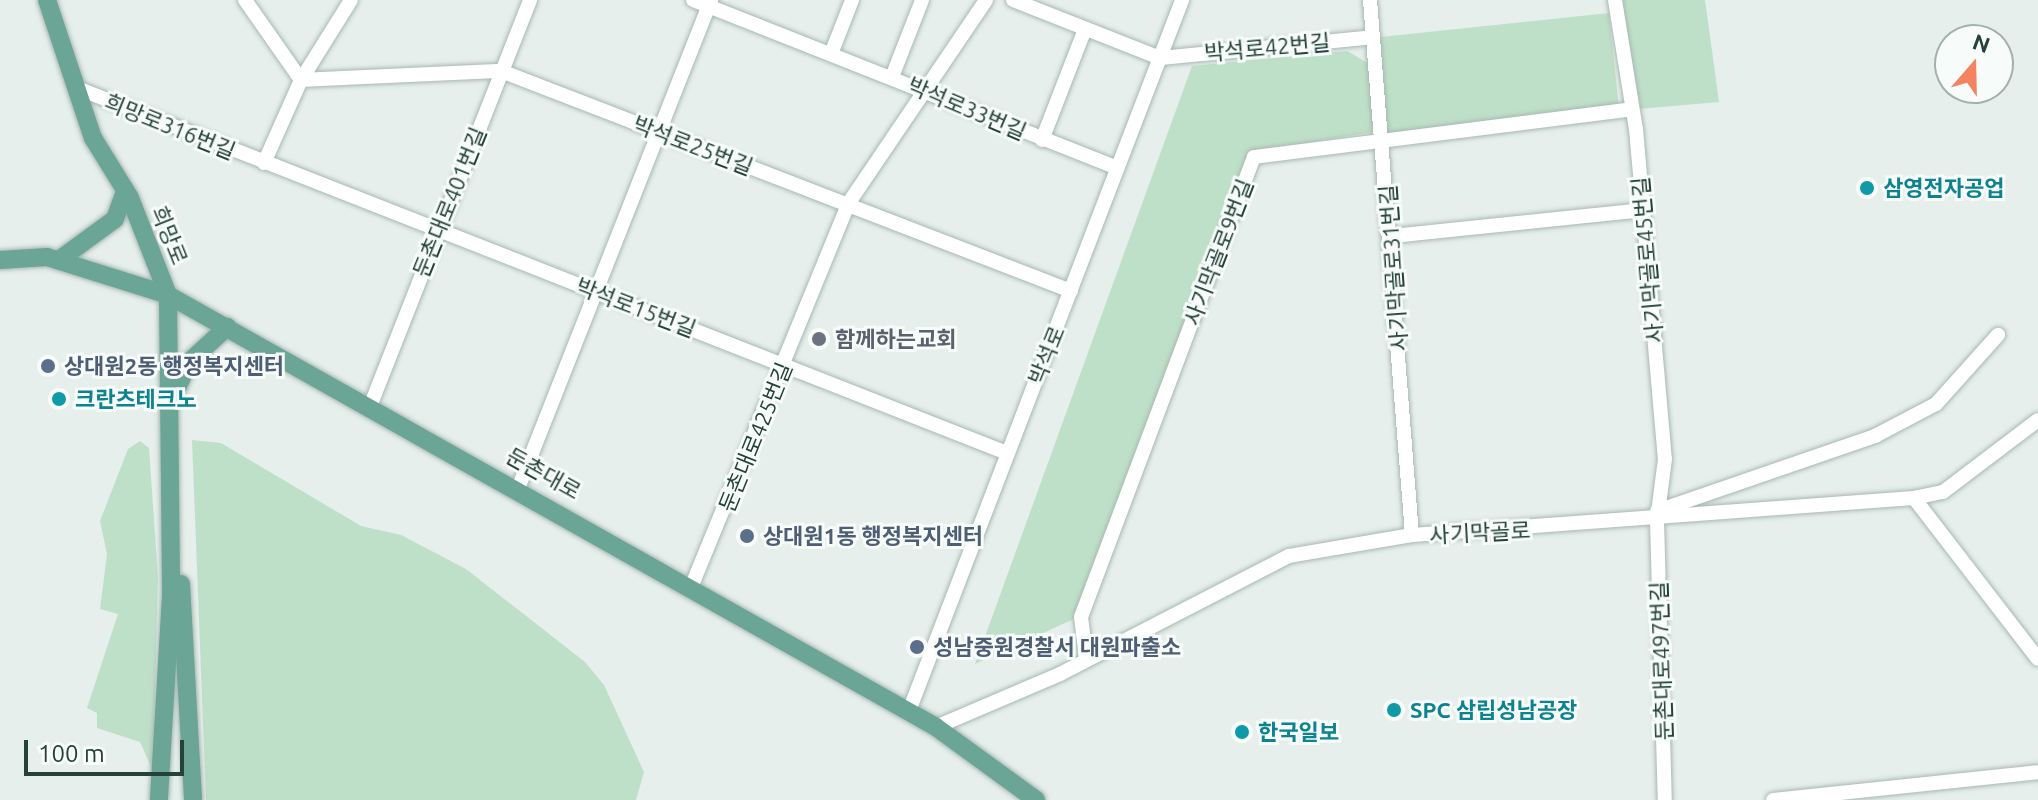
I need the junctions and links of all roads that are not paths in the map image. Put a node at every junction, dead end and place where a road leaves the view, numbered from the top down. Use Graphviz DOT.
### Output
graph roads {
  1 [pos="47,0"];
  2 [pos="245,0"];
  3 [pos="351,0"];
  4 [pos="530,0"];
  5 [pos="693,0"];
  6 [pos="852,0"];
  7 [pos="922,0"];
  8 [pos="986,0"];
  9 [pos="1013,0"];
  10 [pos="1182,0"];
  11 [pos="1370,0"];
  12 [pos="1615,0"];
  13 [pos="710,3"];
  14 [pos="1085,29"];
  15 [pos="1373,37"];
  16 [pos="831,54"];
  17 [pos="1160,58"];
  18 [pos="501,71"];
  19 [pos="892,77"];
  20 [pos="301,80"];
  21 [pos="77,88"];
  22 [pos="925,90"];
  23 [pos="1627,110"];
  24 [pos="660,132"];
  25 [pos="1384,139"];
  26 [pos="1042,140"];
  27 [pos="264,163"];
  28 [pos="1117,168"];
  29 [pos="125,191"];
  30 [pos="848,204"];
  31 [pos="1642,210"];
  32 [pos="437,230"];
  33 [pos="1392,236"];
  34 [pos="0,260"];
  35 [pos="59,260"];
  36 [pos="1071,291"];
  37 [pos="597,292"];
  38 [pos="168,295"];
  39 [pos="227,327"];
  40 [pos="1998,335"];
  41 [pos="785,365"];
  42 [pos="371,404"];
  43 [pos="169,405"];
  44 [pos="2038,420"];
  45 [pos="1007,453"];
  46 [pos="519,486"];
  47 [pos="1914,498"];
  48 [pos="169,506"];
  49 [pos="1657,516"];
  50 [pos="1412,535"];
  51 [pos="692,585"];
  52 [pos="1086,657"];
  53 [pos="2038,659"];
  54 [pos="909,711"];
  55 [pos="936,727"];
  56 [pos="2038,772"];
  57 [pos="159,800"];
  58 [pos="193,800"];
  59 [pos="1036,800"];
  60 [pos="1665,800"];
  61 [pos="1773,800"];
  1 -- 21 [label="main road, 희망로"];
  2 -- 20 [label="street"];
  3 -- 20 [label="street"];
  4 -- 18 [label="street, 둔촌대로401번길"];
  5 -- 13 [label="street, 박석로33번길"];
  6 -- 16 [label="street"];
  7 -- 19 [label="street, 박석로33번길"];
  8 -- 22 [label="street, 둔촌대로425번길"];
  9 -- 14 [label="street"];
  10 -- 17 [label="street, 박석로"];
  11 -- 15 [label="street, 사기막골로31번길"];
  12 -- 23 [label="street, 사기막골로45번길"];
  13 -- 16 [label="street, 박석로33번길"];
  13 -- 24 [label="street"];
  14 -- 17 [label="street"];
  14 -- 26 [label="street, 박석로33번길"];
  15 -- 17 [label="street, 박석로42번길"];
  15 -- 25 [label="street, 사기막골로31번길"];
  16 -- 19 [label="street, 박석로33번길"];
  17 -- 28 [label="street, 박석로"];
  18 -- 20 [label="street, 박석로25번길"];
  18 -- 24 [label="street, 박석로25번길"];
  18 -- 32 [label="street, 둔촌대로401번길"];
  19 -- 22 [label="street, 박석로33번길"];
  20 -- 27 [label="street"];
  21 -- 27 [label="street, 희망로316번길"];
  21 -- 29 [label="main road, 희망로"];
  22 -- 26 [label="street, 박석로33번길"];
  22 -- 30 [label="street, 둔촌대로425번길"];
  23 -- 25 [label="street, 사기막골로9번길"];
  23 -- 31 [label="street, 사기막골로45번길"];
  24 -- 30 [label="street, 박석로25번길"];
  24 -- 37 [label="street"];
  25 -- 33 [label="street, 사기막골로31번길"];
  25 -- 52 [label="street, 사기막골로9번길"];
  26 -- 28 [label="street, 박석로33번길"];
  27 -- 32 [label="street, 박석로15번길"];
  28 -- 36 [label="street, 박석로"];
  29 -- 35 [label="main road"];
  29 -- 38 [label="main road, 희망로"];
  30 -- 36 [label="street, 박석로25번길"];
  30 -- 41 [label="street, 둔촌대로425번길"];
  31 -- 33 [label="street"];
  31 -- 49 [label="street, 사기막골로45번길"];
  32 -- 37 [label="street, 박석로15번길"];
  32 -- 42 [label="street, 둔촌대로401번길"];
  33 -- 50 [label="street, 사기막골로31번길"];
  34 -- 35 [label="main road, 둔촌대로"];
  35 -- 38 [label="main road, 둔촌대로"];
  36 -- 45 [label="street, 박석로"];
  37 -- 41 [label="street, 박석로15번길"];
  37 -- 46 [label="street"];
  38 -- 39 [label="main road, 둔촌대로"];
  38 -- 43 [label="main road, 희망로"];
  39 -- 42 [label="main road, 둔촌대로"];
  39 -- 43 [label="main road"];
  40 -- 49 [label="street"];
  41 -- 45 [label="street, 박석로15번길"];
  41 -- 51 [label="street, 둔촌대로425번길"];
  42 -- 46 [label="main road, 둔촌대로"];
  43 -- 48 [label="main road, 희망로"];
  44 -- 47 [label="street, 사기막골로"];
  45 -- 54 [label="street, 박석로"];
  46 -- 51 [label="main road, 둔촌대로"];
  47 -- 49 [label="street, 사기막골로"];
  47 -- 53 [label="street"];
  48 -- 57 [label="main road, 희망로"];
  48 -- 58 [label="main road, 희망로"];
  49 -- 50 [label="street, 사기막골로"];
  49 -- 60 [label="street, 둔촌대로497번길"];
  50 -- 52 [label="street, 사기막골로"];
  51 -- 54 [label="main road, 둔촌대로"];
  52 -- 55 [label="street, 사기막골로"];
  54 -- 55 [label="main road, 둔촌대로"];
  55 -- 59 [label="main road, 둔촌대로"];
  56 -- 61 [label="street"];
}
